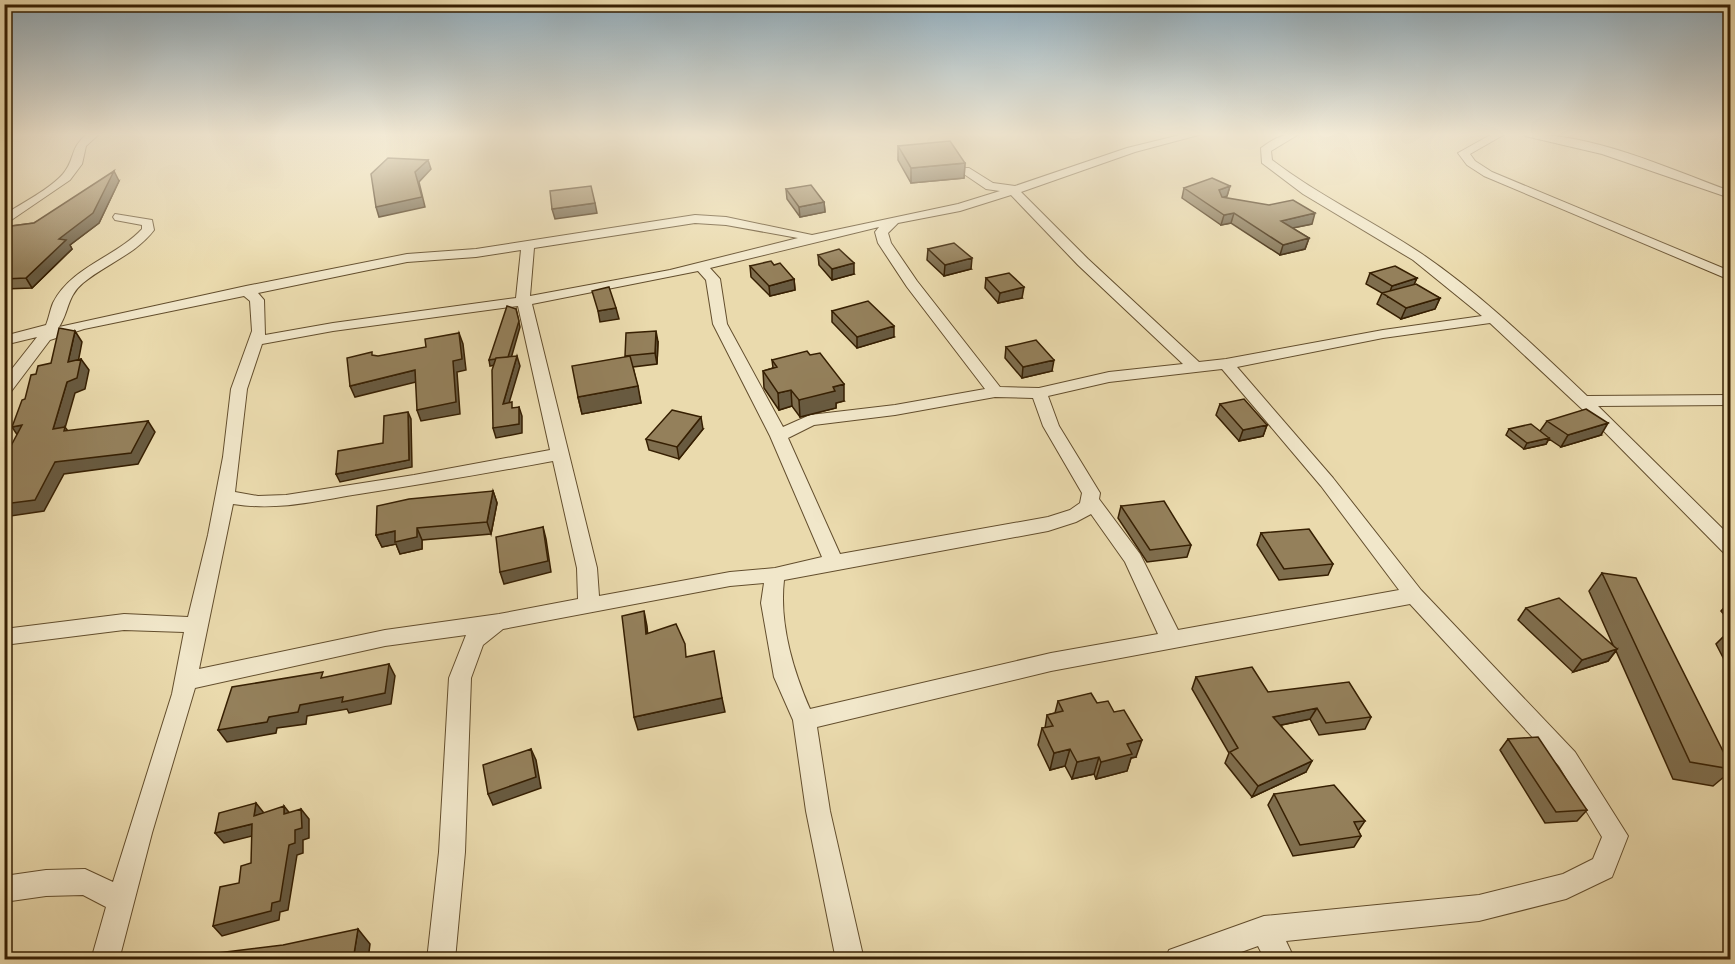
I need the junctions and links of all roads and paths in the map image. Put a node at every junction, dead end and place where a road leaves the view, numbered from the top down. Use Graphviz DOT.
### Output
graph roads {
  1 [pos="65,179"];
  2 [pos="979,179"];
  3 [pos="1049,179"];
  4 [pos="1291,179"];
  5 [pos="1503,179"];
  6 [pos="1686,179"];
  7 [pos="1015,191"];
  8 [pos="1731,195"];
  9 [pos="1303,201"];
  10 [pos="1322,201"];
  11 [pos="119,217"];
  12 [pos="4,221"];
  13 [pos="893,221"];
  14 [pos="814,238"];
  15 [pos="528,245"];
  16 [pos="702,267"];
  17 [pos="1731,276"];
  18 [pos="246,290"];
  19 [pos="524,301"];
  20 [pos="1495,318"];
  21 [pos="48,332"];
  22 [pos="4,340"];
  23 [pos="255,341"];
  24 [pos="1226,364"];
  25 [pos="1195,367"];
  26 [pos="5,390"];
  27 [pos="995,392"];
  28 [pos="1038,393"];
  29 [pos="1731,400"];
  30 [pos="1583,401"];
  31 [pos="779,436"];
  32 [pos="558,454"];
  33 [pos="225,497"];
  34 [pos="1091,501"];
  35 [pos="1731,547"];
  36 [pos="834,562"];
  37 [pos="775,575"];
  38 [pos="1414,595"];
  39 [pos="589,605"];
  40 [pos="499,622"];
  41 [pos="196,626"];
  42 [pos="4,637"];
  43 [pos="1172,640"];
  44 [pos="186,681"];
  45 [pos="804,720"];
  46 [pos="4,889"];
  47 [pos="121,901"];
  48 [pos="1264,930"];
  49 [pos="105,960"];
  50 [pos="441,960"];
  51 [pos="849,960"];
  52 [pos="1179,960"];
  53 [pos="1281,960"];
  1 -- 12 [label="street"];
  2 -- 7 [label="street"];
  3 -- 7 [label="street"];
  4 -- 10 [label="street"];
  5 -- 17 [label="street"];
  6 -- 8 [label="street"];
  7 -- 13 [label="street"];
  7 -- 25 [label="street"];
  9 -- 10 [label="street"];
  10 -- 20 [label="street"];
  11 -- 21 [label="street"];
  13 -- 14 [label="street"];
  13 -- 27 [label="street"];
  14 -- 15 [label="street"];
  14 -- 16 [label="street"];
  15 -- 18 [label="street"];
  15 -- 19 [label="street"];
  16 -- 19 [label="street"];
  16 -- 31 [label="street"];
  18 -- 21 [label="street"];
  18 -- 23 [label="street"];
  19 -- 23 [label="street"];
  19 -- 32 [label="street"];
  20 -- 24 [label="street"];
  20 -- 30 [label="street"];
  21 -- 22 [label="street"];
  21 -- 26 [label="street"];
  23 -- 33 [label="street"];
  24 -- 25 [label="street"];
  24 -- 38 [label="street"];
  25 -- 28 [label="street"];
  27 -- 28 [label="street"];
  27 -- 31 [label="street"];
  28 -- 34 [label="street"];
  29 -- 30 [label="street"];
  30 -- 35 [label="street"];
  31 -- 36 [label="street"];
  32 -- 33 [label="street"];
  32 -- 39 [label="street"];
  33 -- 41 [label="street"];
  34 -- 36 [label="street"];
  34 -- 43 [label="street"];
  36 -- 37 [label="street"];
  37 -- 39 [label="street"];
  37 -- 45 [label="street"];
  38 -- 43 [label="street"];
  38 -- 48 [label="street"];
  39 -- 40 [label="street"];
  40 -- 44 [label="street"];
  40 -- 50 [label="street"];
  41 -- 42 [label="street"];
  41 -- 44 [label="street"];
  43 -- 45 [label="street"];
  44 -- 47 [label="street"];
  45 -- 51 [label="street"];
  46 -- 47 [label="street"];
  47 -- 49 [label="street"];
  48 -- 52 [label="street"];
  48 -- 53 [label="street"];
}
